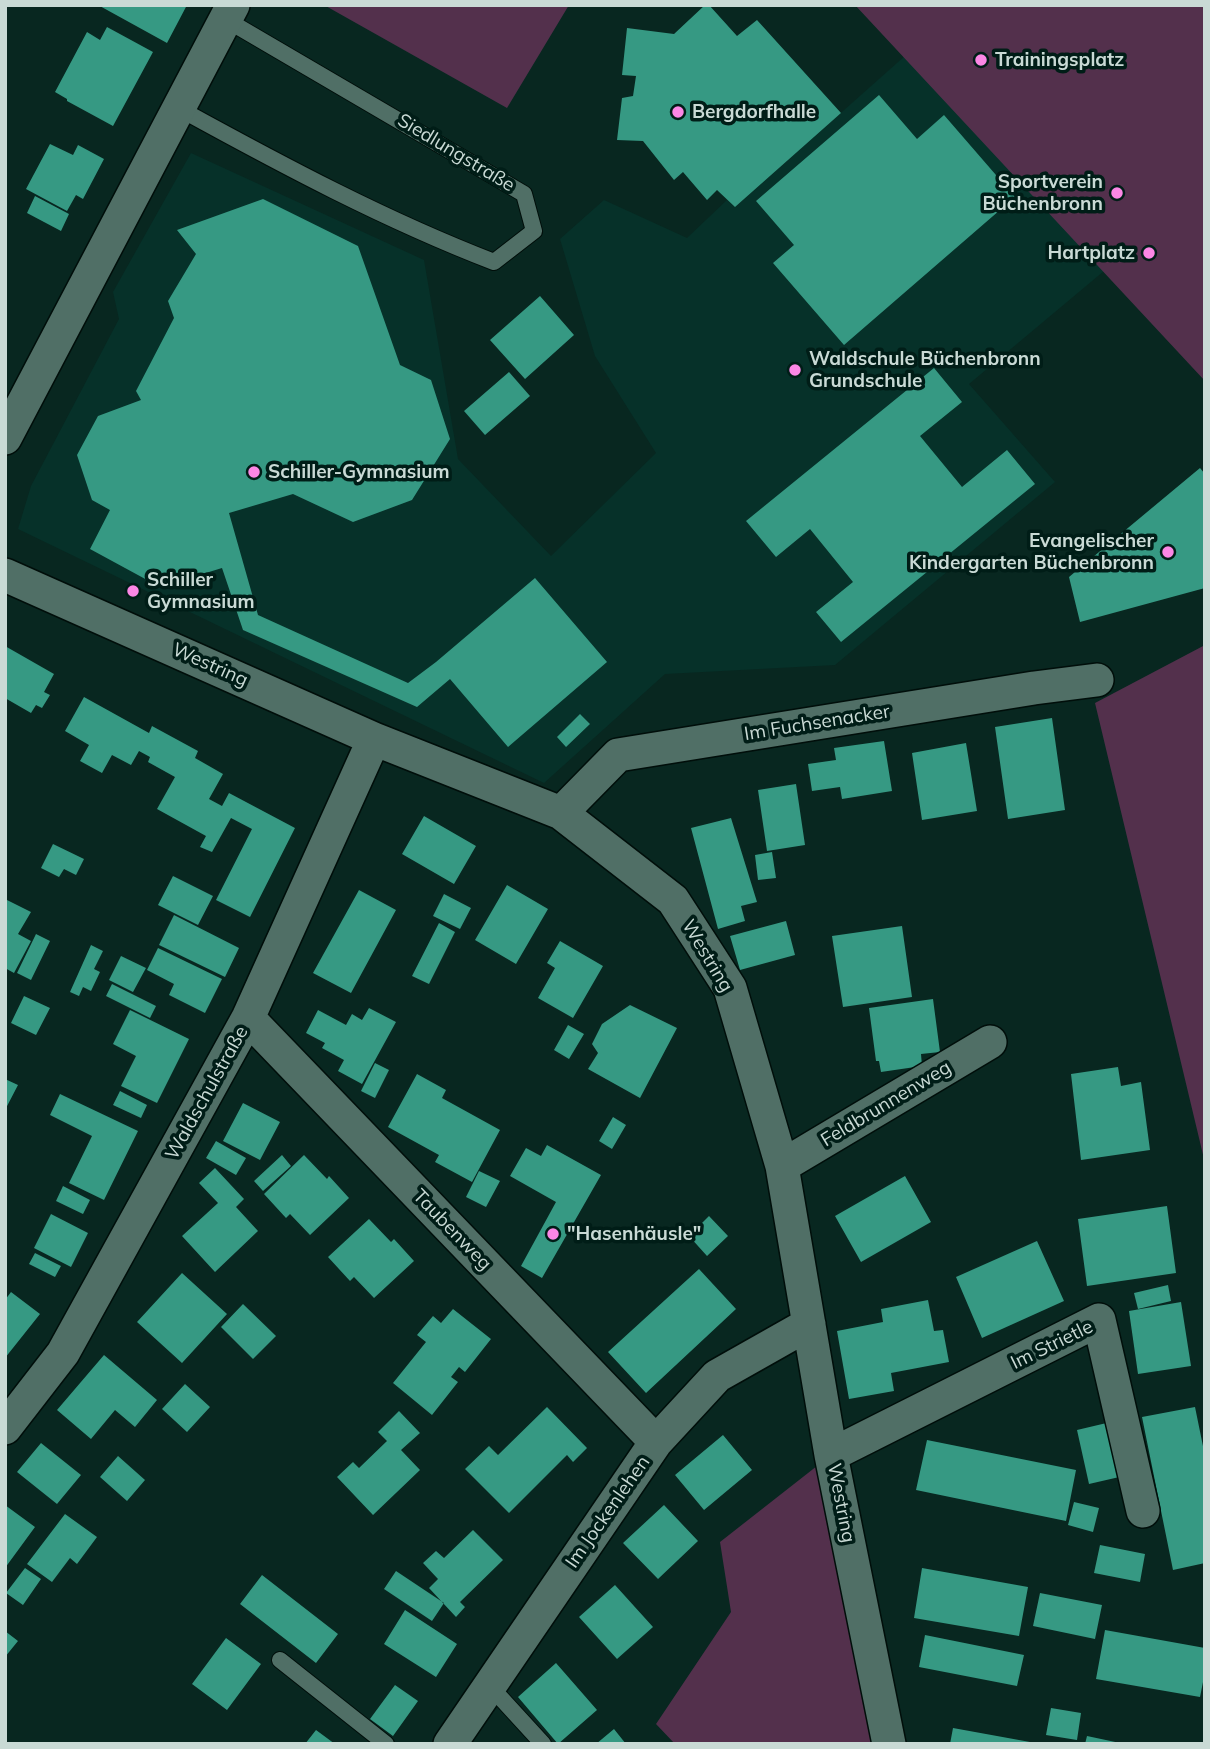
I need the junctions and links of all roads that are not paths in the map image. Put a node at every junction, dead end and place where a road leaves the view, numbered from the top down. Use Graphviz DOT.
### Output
graph roads {
  1 [pos="229,12"];
  2 [pos="180,109"];
  3 [pos="5,438"];
  4 [pos="5,575"];
  5 [pos="1097,680"];
  6 [pos="374,739"];
  7 [pos="561,813"];
  8 [pos="248,1018"];
  9 [pos="990,1042"];
  10 [pos="782,1166"];
  11 [pos="809,1324"];
  12 [pos="5,1428"];
  13 [pos="656,1442"];
  14 [pos="831,1455"];
  15 [pos="1143,1511"];
  16 [pos="280,1660"];
  17 [pos="489,1685"];
  18 [pos="386,1744"];
  19 [pos="450,1744"];
  20 [pos="543,1744"];
  21 [pos="889,1744"];
  1 -- 2 [label="street, Siedlungstraße"];
  1 -- 2 [label="lane, Siedlungstraße"];
  2 -- 3 [label="street, Siedlungstraße"];
  4 -- 6 [label="street, Westring"];
  5 -- 7 [label="street, Im Fuchsenacker"];
  6 -- 7 [label="street, Westring"];
  6 -- 8 [label="street, Waldschulstraße"];
  7 -- 10 [label="street, Westring"];
  8 -- 12 [label="street, Waldschulstraße"];
  8 -- 13 [label="street, Taubenweg"];
  9 -- 10 [label="street, Feldbrunnenweg"];
  10 -- 11 [label="street, Westring"];
  11 -- 13 [label="street, Im Jockenlehen"];
  11 -- 14 [label="street, Westring"];
  13 -- 17 [label="street, Im Jockenlehen"];
  14 -- 15 [label="street, Im Strietle"];
  14 -- 21 [label="street, Westring"];
  16 -- 18 [label="lane"];
  17 -- 19 [label="street, Im Jockenlehen"];
  17 -- 20 [label="lane"];
}
